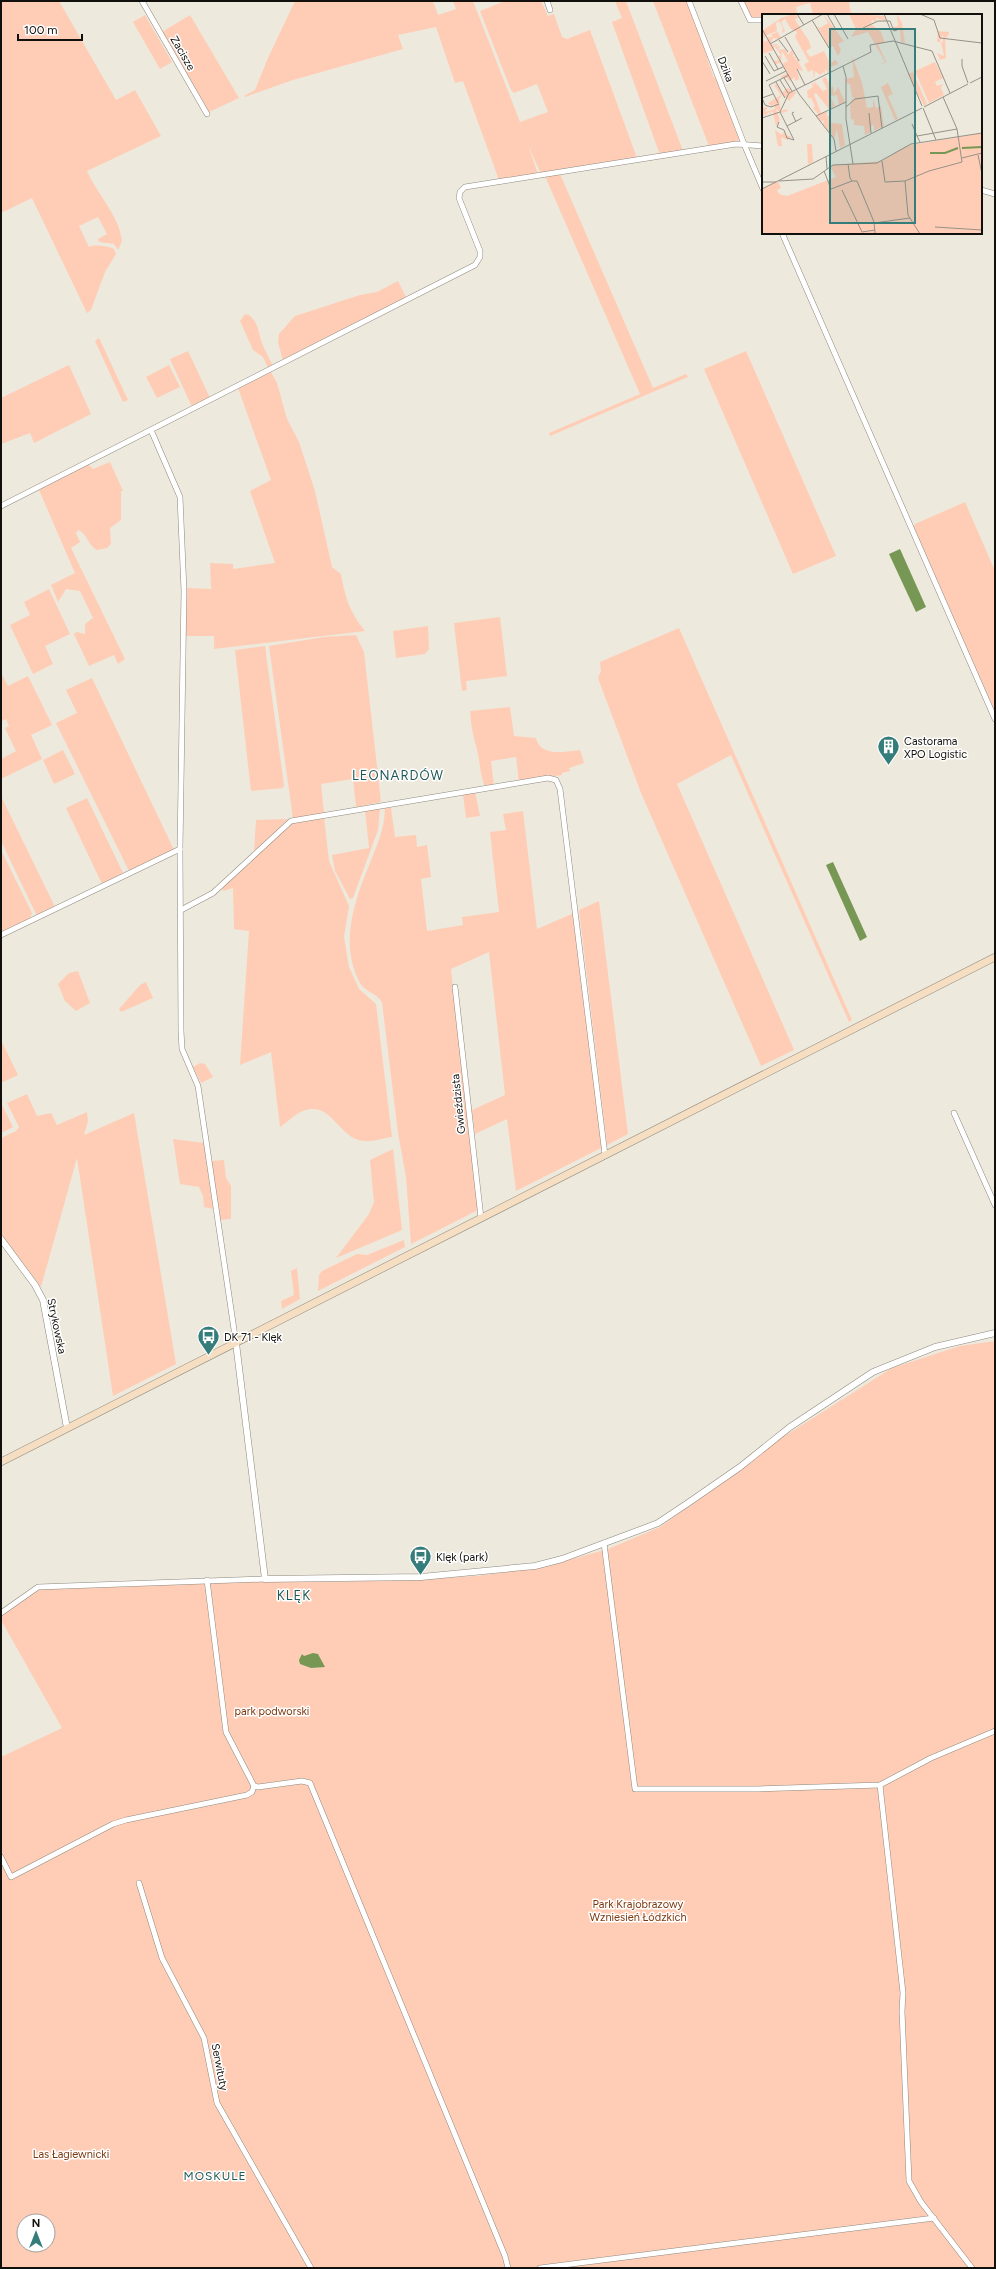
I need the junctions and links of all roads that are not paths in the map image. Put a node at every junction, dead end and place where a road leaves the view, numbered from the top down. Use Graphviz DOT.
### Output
graph roads {
  1 [pos="142,1"];
  2 [pos="547,1"];
  3 [pos="689,1"];
  4 [pos="741,1"];
  5 [pos="550,10"];
  6 [pos="762,20"];
  7 [pos="207,114"];
  8 [pos="744,144"];
  9 [pos="762,146"];
  10 [pos="762,187"];
  11 [pos="982,190"];
  12 [pos="995,194"];
  13 [pos="782,234"];
  14 [pos="151,430"];
  15 [pos="1,506"];
  16 [pos="995,720"];
  17 [pos="180,849"];
  18 [pos="181,910"];
  19 [pos="1,935"];
  20 [pos="995,958"];
  21 [pos="455,987"];
  22 [pos="954,1113"];
  23 [pos="605,1155"];
  24 [pos="995,1205"];
  25 [pos="481,1218"];
  26 [pos="1,1239"];
  27 [pos="995,1333"];
  28 [pos="236,1343"];
  29 [pos="67,1428"];
  30 [pos="1,1462"];
  31 [pos="604,1543"];
  32 [pos="265,1578"];
  33 [pos="207,1580"];
  34 [pos="1,1613"];
  35 [pos="995,1731"];
  36 [pos="880,1785"];
  37 [pos="254,1786"];
  38 [pos="1,1857"];
  39 [pos="139,1883"];
  40 [pos="934,2218"];
  41 [pos="311,2268"];
  42 [pos="508,2268"];
  43 [pos="540,2268"];
  44 [pos="972,2268"];
  1 -- 7 [label="street, Zacisze"];
  2 -- 5 [label="street"];
  3 -- 8 [label="street, Dzika"];
  4 -- 6 [label="street"];
  8 -- 9 [label="street"];
  8 -- 10 [label="street, Dzika"];
  8 -- 14 [label="street"];
  11 -- 12 [label="street"];
  13 -- 16 [label="street"];
  14 -- 15 [label="street"];
  14 -- 17 [label="street"];
  17 -- 18 [label="street"];
  17 -- 19 [label="street"];
  18 -- 23 [label="street"];
  18 -- 28 [label="street"];
  20 -- 23 [label="main road"];
  21 -- 25 [label="street, Gwieździsta"];
  22 -- 24 [label="street"];
  23 -- 25 [label="main road"];
  25 -- 28 [label="main road"];
  26 -- 29 [label="street, Strykowska"];
  27 -- 31 [label="street"];
  28 -- 29 [label="main road"];
  28 -- 32 [label="street"];
  29 -- 30 [label="main road"];
  31 -- 32 [label="street"];
  31 -- 36 [label="street"];
  32 -- 33 [label="street"];
  33 -- 34 [label="street"];
  33 -- 37 [label="street"];
  35 -- 36 [label="street"];
  36 -- 40 [label="street"];
  37 -- 38 [label="street"];
  37 -- 42 [label="street"];
  39 -- 41 [label="street, Serwituty"];
  40 -- 43 [label="street"];
  40 -- 44 [label="street"];
}
